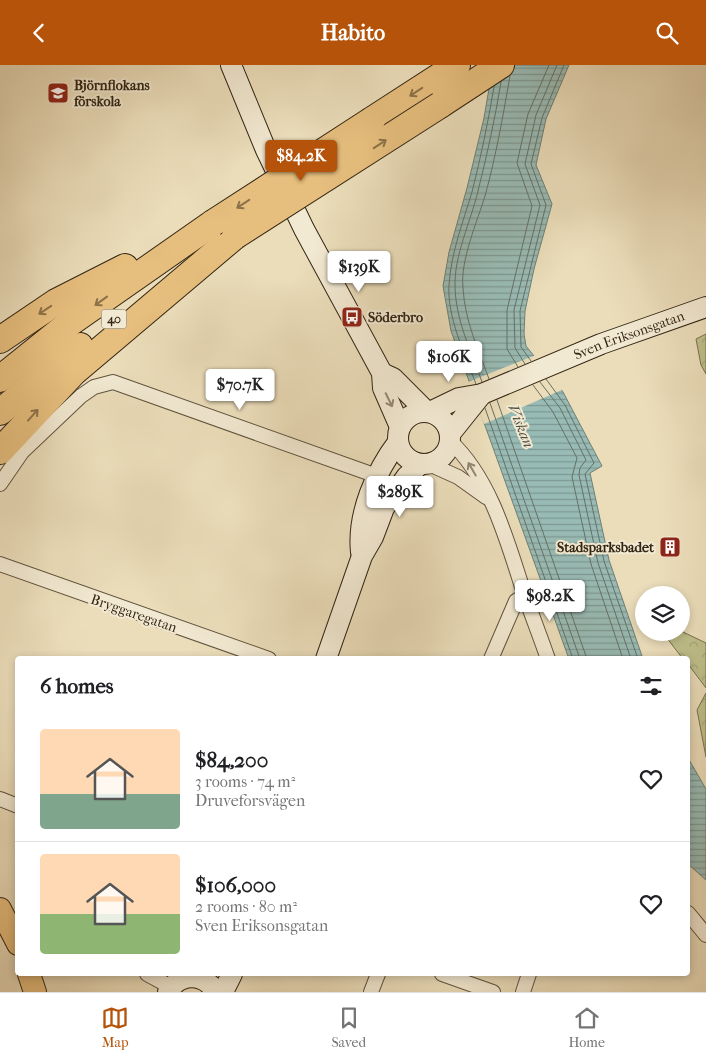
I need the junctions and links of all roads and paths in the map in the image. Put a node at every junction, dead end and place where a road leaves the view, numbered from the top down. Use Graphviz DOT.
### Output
graph roads {
  1 [pos="231,65"];
  2 [pos="456,65"];
  3 [pos="501,65"];
  4 [pos="213,223"];
  5 [pos="235,236"];
  6 [pos="706,307"];
  7 [pos="0,340"];
  8 [pos="382,373"];
  9 [pos="0,379"];
  10 [pos="482,394"];
  11 [pos="428,412"];
  12 [pos="0,413"];
  13 [pos="399,434"];
  14 [pos="450,438"];
  15 [pos="0,451"];
  16 [pos="425,464"];
  17 [pos="378,476"];
  18 [pos="0,484"];
  19 [pos="490,501"];
  20 [pos="362,556"];
  21 [pos="0,564"];
  22 [pos="525,595"];
  23 [pos="261,656"];
  24 [pos="327,656"];
  25 [pos="492,656"];
  26 [pos="547,656"];
  27 [pos="0,799"];
  28 [pos="15,804"];
  29 [pos="0,909"];
  30 [pos="690,915"];
  31 [pos="706,935"];
  32 [pos="15,938"];
  33 [pos="30,976"];
  34 [pos="154,976"];
  35 [pos="231,976"];
  36 [pos="377,976"];
  37 [pos="448,976"];
  38 [pos="528,976"];
  39 [pos="178,983"];
  40 [pos="35,992"];
  41 [pos="216,992"];
  42 [pos="223,992"];
  43 [pos="371,992"];
  44 [pos="492,992"];
  45 [pos="524,992"];
  1 -- 8 [label="street"];
  2 -- 4 [label="highway, 40, one-way, bridge"];
  5 -- 3 [label="highway, 40, one-way, bridge"];
  4 -- 7 [label="highway, one-way"];
  4 -- 9 [label="highway, 40, one-way"];
  5 -- 12 [label="highway, 40"];
  15 -- 5 [label="highway, one-way"];
  6 -- 10 [label="street, Sven Eriksonsgatan"];
  8 -- 11 [label="street"];
  8 -- 13 [label="street, one-way"];
  10 -- 11 [label="street"];
  10 -- 14 [label="street"];
  11 -- 13 [label="street"];
  11 -- 14 [label="street"];
  13 -- 16 [label="street"];
  13 -- 17 [label="street"];
  14 -- 16 [label="street"];
  19 -- 14 [label="street, one-way"];
  16 -- 19 [label="street"];
  16 -- 20 [label="street"];
  17 -- 18 [label="street"];
  17 -- 20 [label="street"];
  19 -- 22 [label="street"];
  20 -- 24 [label="street"];
  21 -- 23 [label="street, Bryggaregatan"];
  22 -- 25 [label="street"];
  22 -- 26 [label="street"];
  27 -- 28 [label="street"];
  29 -- 32 [label="main road"];
  30 -- 31 [label="street"];
  33 -- 40 [label="main road"];
  34 -- 39 [label="street"];
  35 -- 42 [label="street"];
  36 -- 43 [label="street"];
  37 -- 44 [label="street"];
  38 -- 45 [label="street"];
  39 -- 41 [label="street"];
}
